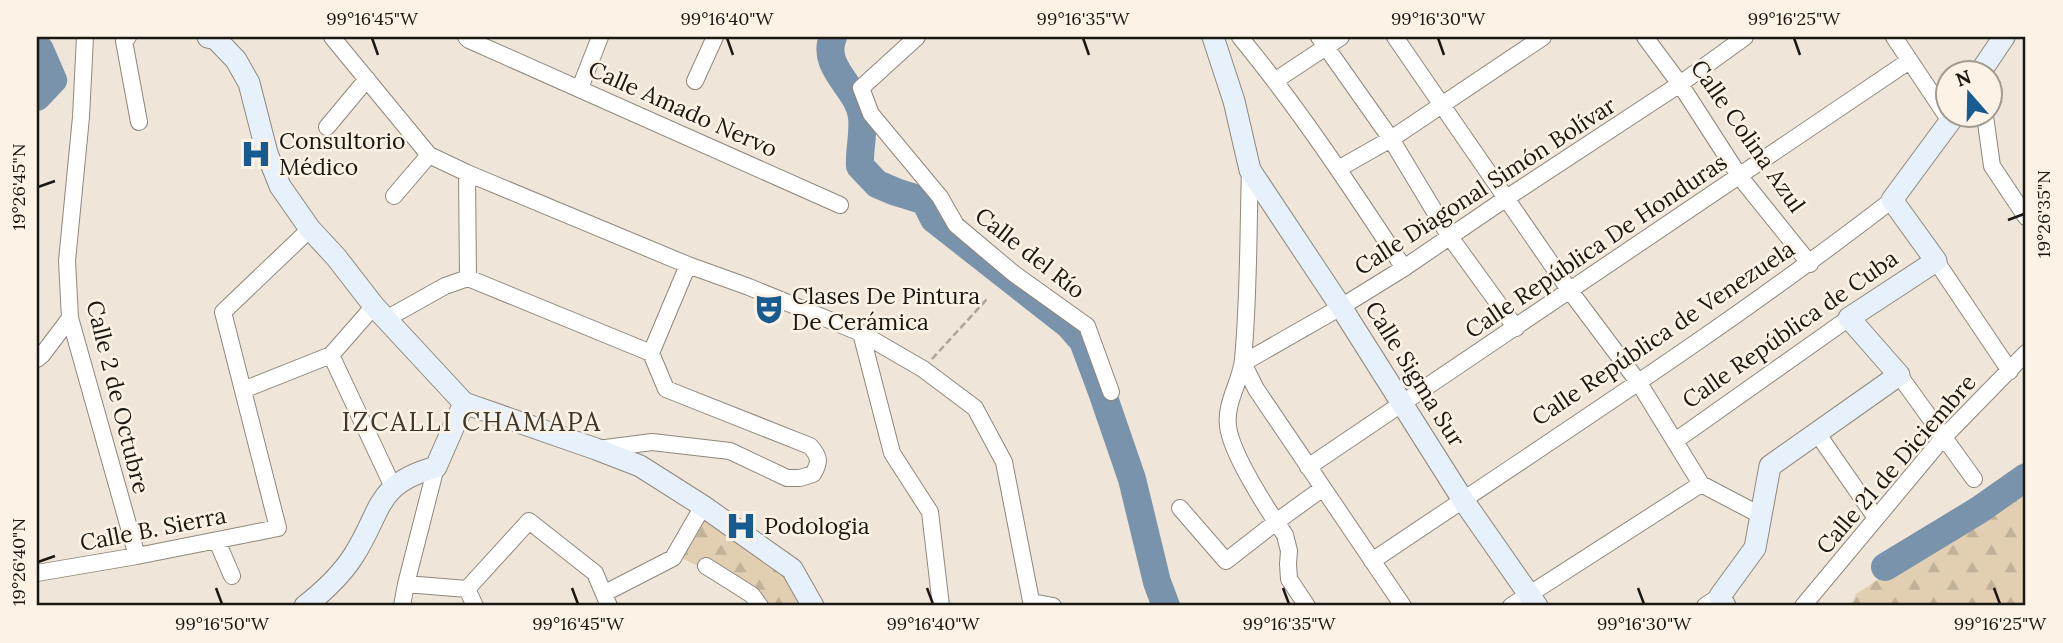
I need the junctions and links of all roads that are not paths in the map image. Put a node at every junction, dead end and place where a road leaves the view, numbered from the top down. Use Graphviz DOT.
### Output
graph roads {
  1 [pos="85,37"];
  2 [pos="128,37"];
  3 [pos="213,37"];
  4 [pos="332,37"];
  5 [pos="600,37"];
  6 [pos="715,37"];
  7 [pos="917,37"];
  8 [pos="1213,37"];
  9 [pos="1240,37"];
  10 [pos="1341,37"];
  11 [pos="1395,37"];
  12 [pos="1543,37"];
  13 [pos="1646,37"];
  14 [pos="1745,37"];
  15 [pos="1894,37"];
  16 [pos="2004,37"];
  17 [pos="468,38"];
  18 [pos="1322,42"];
  19 [pos="1988,60"];
  20 [pos="1909,61"];
  21 [pos="368,79"];
  22 [pos="1276,80"];
  23 [pos="695,81"];
  24 [pos="1681,84"];
  25 [pos="580,88"];
  26 [pos="1934,94"];
  27 [pos="1442,105"];
  28 [pos="139,122"];
  29 [pos="327,127"];
  30 [pos="1943,130"];
  31 [pos="1987,130"];
  32 [pos="1391,139"];
  33 [pos="429,155"];
  34 [pos="1338,169"];
  35 [pos="1250,170"];
  36 [pos="467,173"];
  37 [pos="1740,177"];
  38 [pos="394,196"];
  39 [pos="1505,199"];
  40 [pos="1892,200"];
  41 [pos="839,205"];
  42 [pos="2026,217"];
  43 [pos="310,229"];
  44 [pos="1450,237"];
  45 [pos="1936,261"];
  46 [pos="1810,264"];
  47 [pos="688,265"];
  48 [pos="1405,268"];
  49 [pos="468,278"];
  50 [pos="1570,291"];
  51 [pos="1341,307"];
  52 [pos="380,313"];
  53 [pos="70,318"];
  54 [pos="1849,318"];
  55 [pos="1516,328"];
  56 [pos="861,333"];
  57 [pos="651,353"];
  58 [pos="2026,353"];
  59 [pos="331,355"];
  60 [pos="37,359"];
  61 [pos="1243,363"];
  62 [pos="2010,371"];
  63 [pos="1899,376"];
  64 [pos="1639,383"];
  65 [pos="243,390"];
  66 [pos="1111,392"];
  67 [pos="464,403"];
  68 [pos="1402,403"];
  69 [pos="1817,433"];
  70 [pos="1943,438"];
  71 [pos="1675,441"];
  72 [pos="596,449"];
  73 [pos="436,467"];
  74 [pos="1308,467"];
  75 [pos="1974,479"];
  76 [pos="1701,484"];
  77 [pos="393,487"];
  78 [pos="1323,488"];
  79 [pos="1463,500"];
  80 [pos="703,506"];
  81 [pos="1180,508"];
  82 [pos="1762,516"];
  83 [pos="1876,518"];
  84 [pos="1276,522"];
  85 [pos="217,541"];
  86 [pos="137,556"];
  87 [pos="1372,561"];
  88 [pos="706,566"];
  89 [pos="37,573"];
  90 [pos="232,576"];
  91 [pos="406,584"];
  92 [pos="467,589"];
  93 [pos="607,600"];
  94 [pos="1525,602"];
  95 [pos="1717,603"];
  96 [pos="1032,604"];
  97 [pos="935,605"];
  98 [pos="305,606"];
  99 [pos="402,606"];
  100 [pos="475,606"];
  101 [pos="760,606"];
  102 [pos="813,606"];
  103 [pos="1053,606"];
  104 [pos="1307,606"];
  105 [pos="1403,606"];
  106 [pos="1802,606"];
  1 -- 53 [label="street, Calle 2 de Octubre"];
  2 -- 28 [label="street"];
  3 -- 43 [label="main road"];
  4 -- 21 [label="street"];
  5 -- 25 [label="street"];
  6 -- 23 [label="street"];
  7 -- 66 [label="street, Calle del Río"];
  8 -- 35 [label="main road"];
  9 -- 22 [label="street"];
  10 -- 18 [label="street"];
  11 -- 27 [label="street"];
  12 -- 27 [label="street"];
  13 -- 24 [label="street, Calle Colina Azul"];
  14 -- 24 [label="street, Calle Diagonal Simón Bolívar"];
  15 -- 20 [label="street"];
  16 -- 19 [label="main road"];
  17 -- 25 [label="street, Calle Amado Nervo"];
  18 -- 22 [label="street"];
  18 -- 32 [label="street"];
  20 -- 26 [label="street"];
  20 -- 37 [label="street, Calle República De Honduras"];
  21 -- 29 [label="street"];
  21 -- 33 [label="street"];
  22 -- 34 [label="street"];
  24 -- 37 [label="street, Calle Colina Azul"];
  24 -- 39 [label="street, Calle Diagonal Simón Bolívar"];
  25 -- 41 [label="street, Calle Amado Nervo"];
  27 -- 32 [label="street"];
  27 -- 39 [label="street"];
  30 -- 40 [label="main road, Calle República de Venezuela"];
  31 -- 42 [label="street"];
  32 -- 34 [label="street"];
  32 -- 44 [label="street"];
  33 -- 36 [label="street"];
  33 -- 38 [label="street"];
  34 -- 48 [label="street"];
  35 -- 51 [label="main road, Calle Sigma Sur"];
  35 -- 61 [label="street"];
  36 -- 47 [label="street"];
  36 -- 49 [label="street"];
  37 -- 46 [label="street, Calle Colina Azul"];
  37 -- 50 [label="street, Calle República De Honduras"];
  39 -- 44 [label="street, Calle Diagonal Simón Bolívar"];
  39 -- 50 [label="street"];
  40 -- 45 [label="main road"];
  40 -- 46 [label="street, Calle República de Venezuela"];
  43 -- 52 [label="main road"];
  43 -- 65 [label="street"];
  44 -- 48 [label="street, Calle Diagonal Simón Bolívar"];
  44 -- 55 [label="street"];
  45 -- 54 [label="main road, Calle República de Cuba"];
  45 -- 62 [label="street"];
  46 -- 64 [label="street, Calle República de Venezuela"];
  47 -- 56 [label="street"];
  47 -- 57 [label="street"];
  48 -- 51 [label="street, Calle Diagonal Simón Bolívar"];
  49 -- 52 [label="street"];
  49 -- 57 [label="street"];
  50 -- 55 [label="street, Calle República De Honduras"];
  50 -- 64 [label="street"];
  51 -- 61 [label="street, Calle Diagonal Simón Bolívar"];
  51 -- 68 [label="main road, Calle Sigma Sur"];
  52 -- 59 [label="street"];
  52 -- 67 [label="main road"];
  53 -- 60 [label="street"];
  53 -- 86 [label="street, Calle 2 de Octubre"];
  54 -- 63 [label="main road"];
  54 -- 71 [label="street, Calle República de Cuba"];
  55 -- 68 [label="street, Calle República De Honduras"];
  56 -- 96 [label="street"];
  56 -- 97 [label="street"];
  57 -- 72 [label="street"];
  58 -- 62 [label="street, Calle 21 de Diciembre"];
  59 -- 65 [label="street"];
  59 -- 77 [label="street"];
  61 -- 74 [label="street"];
  61 -- 84 [label="street"];
  62 -- 70 [label="street, Calle 21 de Diciembre"];
  63 -- 69 [label="main road"];
  63 -- 70 [label="street"];
  64 -- 71 [label="street"];
  64 -- 79 [label="street, Calle República de Venezuela"];
  65 -- 85 [label="street, Calle B. Sierra"];
  67 -- 72 [label="main road"];
  67 -- 73 [label="main road"];
  68 -- 74 [label="street, Calle República De Honduras"];
  68 -- 79 [label="main road, Calle Sigma Sur"];
  69 -- 82 [label="main road"];
  69 -- 83 [label="street"];
  70 -- 75 [label="street"];
  70 -- 83 [label="street, Calle 21 de Diciembre"];
  71 -- 76 [label="street"];
  72 -- 80 [label="main road"];
  73 -- 77 [label="main road"];
  73 -- 91 [label="street"];
  74 -- 78 [label="street"];
  76 -- 82 [label="street"];
  76 -- 94 [label="street"];
  77 -- 98 [label="main road"];
  78 -- 84 [label="street"];
  78 -- 87 [label="street"];
  79 -- 87 [label="street, Calle República de Venezuela"];
  79 -- 94 [label="main road, Calle Sigma Sur"];
  80 -- 93 [label="street"];
  80 -- 102 [label="main road"];
  81 -- 84 [label="street"];
  82 -- 95 [label="main road"];
  83 -- 106 [label="street, Calle 21 de Diciembre"];
  84 -- 104 [label="street"];
  85 -- 86 [label="street, Calle B. Sierra"];
  85 -- 90 [label="street"];
  86 -- 89 [label="street, Calle B. Sierra"];
  87 -- 105 [label="street"];
  88 -- 101 [label="street"];
  91 -- 92 [label="street"];
  91 -- 99 [label="street"];
  92 -- 93 [label="street"];
  92 -- 100 [label="street"];
  96 -- 103 [label="street"];
}
